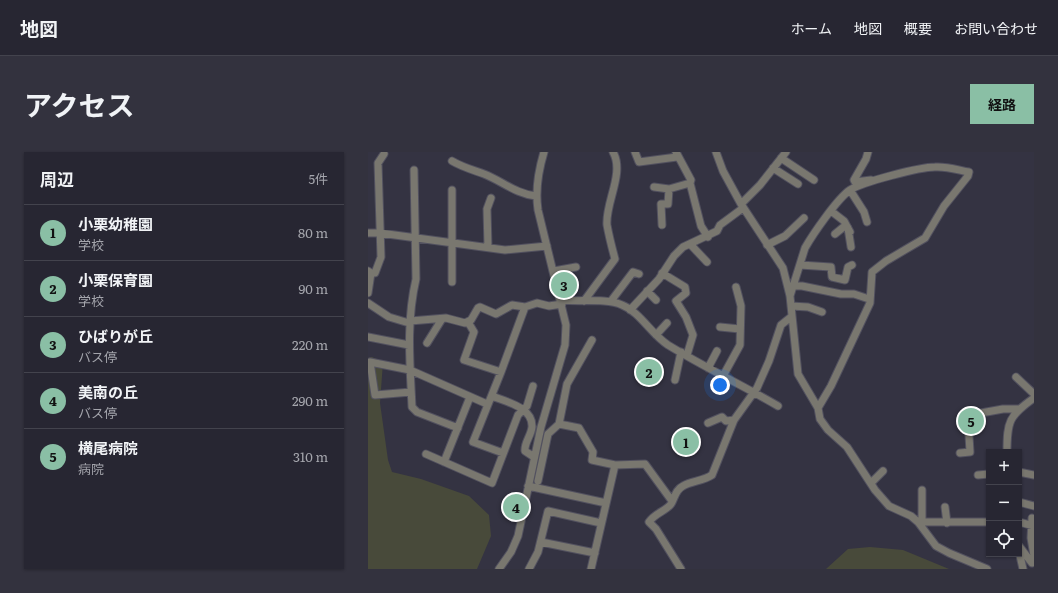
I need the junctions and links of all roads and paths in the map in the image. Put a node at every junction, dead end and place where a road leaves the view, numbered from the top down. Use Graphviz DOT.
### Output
graph roads {
  1 [pos="544,152"];
  2 [pos="613,152"];
  3 [pos="635,152"];
  4 [pos="716,152"];
  5 [pos="786,152"];
  6 [pos="868,152"];
  7 [pos="384,154"];
  8 [pos="677,154"];
  9 [pos="781,158"];
  10 [pos="452,161"];
  11 [pos="774,168"];
  12 [pos="414,170"];
  13 [pos="814,180"];
  14 [pos="877,181"];
  15 [pos="690,184"];
  16 [pos="798,184"];
  17 [pos="654,187"];
  18 [pos="669,189"];
  19 [pos="452,190"];
  20 [pos="850,190"];
  21 [pos="536,196"];
  22 [pos="491,198"];
  23 [pos="742,206"];
  24 [pos="831,211"];
  25 [pos="804,218"];
  26 [pos="867,222"];
  27 [pos="662,225"];
  28 [pos="848,228"];
  29 [pos="369,231"];
  30 [pos="380,233"];
  31 [pos="835,234"];
  32 [pos="708,237"];
  33 [pos="416,238"];
  34 [pos="452,242"];
  35 [pos="690,244"];
  36 [pos="767,245"];
  37 [pos="547,246"];
  38 [pos="488,247"];
  39 [pos="851,247"];
  40 [pos="707,262"];
  41 [pos="800,265"];
  42 [pos="852,265"];
  43 [pos="576,267"];
  44 [pos="554,271"];
  45 [pos="369,272"];
  46 [pos="662,273"];
  47 [pos="639,274"];
  48 [pos="452,282"];
  49 [pos="793,286"];
  50 [pos="736,287"];
  51 [pos="647,291"];
  52 [pos="368,293"];
  53 [pos="790,296"];
  54 [pos="869,299"];
  55 [pos="656,300"];
  56 [pos="584,301"];
  57 [pos="611,301"];
  58 [pos="562,302"];
  59 [pos="368,303"];
  60 [pos="791,306"];
  61 [pos="525,307"];
  62 [pos="630,310"];
  63 [pos="822,312"];
  64 [pos="791,317"];
  65 [pos="442,319"];
  66 [pos="409,322"];
  67 [pos="468,322"];
  68 [pos="667,323"];
  69 [pos="720,327"];
  70 [pos="740,329"];
  71 [pos="656,335"];
  72 [pos="368,337"];
  73 [pos="592,340"];
  74 [pos="427,343"];
  75 [pos="409,345"];
  76 [pos="717,351"];
  77 [pos="684,353"];
  78 [pos="708,368"];
  79 [pos="410,370"];
  80 [pos="501,372"];
  81 [pos="723,376"];
  82 [pos="1016,377"];
  83 [pos="675,380"];
  84 [pos="532,386"];
  85 [pos="411,392"];
  86 [pos="753,392"];
  87 [pos="1034,394"];
  88 [pos="492,396"];
  89 [pos="470,397"];
  90 [pos="1034,398"];
  91 [pos="487,404"];
  92 [pos="778,406"];
  93 [pos="818,408"];
  94 [pos="523,410"];
  95 [pos="1019,410"];
  96 [pos="734,420"];
  97 [pos="708,423"];
  98 [pos="559,424"];
  99 [pos="458,428"];
  100 [pos="1007,449"];
  101 [pos="503,452"];
  102 [pos="960,453"];
  103 [pos="426,454"];
  104 [pos="534,457"];
  105 [pos="444,462"];
  106 [pos="615,464"];
  107 [pos="883,471"];
  108 [pos="1022,473"];
  109 [pos="986,474"];
  110 [pos="978,475"];
  111 [pos="1034,475"];
  112 [pos="538,481"];
  113 [pos="870,483"];
  114 [pos="528,486"];
  115 [pos="922,490"];
  116 [pos="672,501"];
  117 [pos="606,503"];
  118 [pos="1022,503"];
  119 [pos="1034,506"];
  120 [pos="945,507"];
  121 [pos="920,522"];
  122 [pos="986,522"];
  123 [pos="1022,522"];
  124 [pos="601,523"];
  125 [pos="947,523"];
  126 [pos="1032,523"];
  127 [pos="541,542"];
  128 [pos="1022,550"];
  129 [pos="594,553"];
  130 [pos="1034,556"];
  131 [pos="1020,557"];
  132 [pos="1034,562"];
  133 [pos="500,569"];
  134 [pos="529,569"];
  135 [pos="591,569"];
  136 [pos="681,569"];
  137 [pos="987,569"];
  138 [pos="1023,569"];
  1 -- 21 [label="street"];
  2 -- 56 [label="street"];
  3 -- 8 [label="street"];
  4 -- 23 [label="street"];
  5 -- 9 [label="street"];
  6 -- 14 [label="street"];
  7 -- 30 [label="street"];
  8 -- 15 [label="street"];
  9 -- 11 [label="street"];
  9 -- 13 [label="street"];
  10 -- 21 [label="street"];
  11 -- 16 [label="street"];
  11 -- 23 [label="street"];
  12 -- 33 [label="street"];
  14 -- 20 [label="street"];
  14 -- 54 [label="street"];
  15 -- 18 [label="street"];
  15 -- 32 [label="street"];
  17 -- 18 [label="street"];
  18 -- 27 [label="street"];
  19 -- 34 [label="street"];
  20 -- 24 [label="street"];
  20 -- 26 [label="street"];
  21 -- 37 [label="street"];
  22 -- 38 [label="street"];
  23 -- 32 [label="street"];
  23 -- 36 [label="street"];
  24 -- 28 [label="street"];
  24 -- 41 [label="street"];
  25 -- 36 [label="street"];
  28 -- 31 [label="street"];
  28 -- 39 [label="street"];
  29 -- 30 [label="street"];
  30 -- 33 [label="street"];
  30 -- 45 [label="street"];
  32 -- 35 [label="street"];
  33 -- 34 [label="street"];
  33 -- 66 [label="street"];
  34 -- 38 [label="street"];
  34 -- 48 [label="street"];
  35 -- 40 [label="street"];
  35 -- 46 [label="street"];
  36 -- 53 [label="street"];
  37 -- 38 [label="street"];
  37 -- 44 [label="street"];
  41 -- 42 [label="street"];
  41 -- 49 [label="street"];
  43 -- 44 [label="street"];
  44 -- 58 [label="street"];
  45 -- 52 [label="street"];
  46 -- 51 [label="street"];
  46 -- 77 [label="street"];
  47 -- 57 [label="street"];
  49 -- 53 [label="street"];
  49 -- 54 [label="street"];
  50 -- 70 [label="street"];
  51 -- 55 [label="street"];
  51 -- 62 [label="street"];
  53 -- 60 [label="street"];
  54 -- 93 [label="street"];
  56 -- 57 [label="street"];
  56 -- 58 [label="street"];
  57 -- 62 [label="street"];
  58 -- 61 [label="street"];
  58 -- 104 [label="street"];
  59 -- 66 [label="street"];
  60 -- 63 [label="street"];
  60 -- 64 [label="street"];
  61 -- 67 [label="street"];
  61 -- 80 [label="street"];
  62 -- 71 [label="street"];
  64 -- 86 [label="street"];
  64 -- 93 [label="street"];
  65 -- 66 [label="street"];
  65 -- 67 [label="street"];
  65 -- 74 [label="street"];
  66 -- 75 [label="street"];
  67 -- 80 [label="street"];
  68 -- 71 [label="street"];
  69 -- 70 [label="street"];
  70 -- 81 [label="street"];
  71 -- 77 [label="street"];
  72 -- 75 [label="street"];
  73 -- 98 [label="street"];
  75 -- 79 [label="street"];
  76 -- 78 [label="street"];
  77 -- 78 [label="street"];
  77 -- 83 [label="street"];
  78 -- 81 [label="street"];
  79 -- 85 [label="street"];
  79 -- 85 [label="street"];
  79 -- 89 [label="street"];
  80 -- 88 [label="street"];
  81 -- 86 [label="street"];
  82 -- 87 [label="street"];
  84 -- 94 [label="street"];
  85 -- 99 [label="street"];
  86 -- 92 [label="street"];
  86 -- 96 [label="street"];
  88 -- 91 [label="street"];
  88 -- 94 [label="street"];
  89 -- 91 [label="street"];
  89 -- 99 [label="street"];
  90 -- 95 [label="street"];
  91 -- 101 [label="street"];
  93 -- 113 [label="street"];
  94 -- 101 [label="street"];
  94 -- 104 [label="street"];
  95 -- 100 [label="street"];
  95 -- 102 [label="street"];
  96 -- 97 [label="street"];
  96 -- 116 [label="street"];
  98 -- 106 [label="street"];
  98 -- 112 [label="street"];
  99 -- 105 [label="street"];
  101 -- 105 [label="street"];
  103 -- 105 [label="street"];
  104 -- 114 [label="street"];
  106 -- 116 [label="street"];
  106 -- 117 [label="street"];
  107 -- 113 [label="street"];
  108 -- 111 [label="street"];
  109 -- 110 [label="street"];
  113 -- 121 [label="street"];
  114 -- 117 [label="street"];
  114 -- 133 [label="street"];
  115 -- 121 [label="street"];
  116 -- 136 [label="street"];
  117 -- 124 [label="street"];
  118 -- 119 [label="street"];
  120 -- 125 [label="street"];
  121 -- 125 [label="street"];
  121 -- 137 [label="street"];
  122 -- 125 [label="street"];
  123 -- 126 [label="street"];
  124 -- 127 [label="street"];
  124 -- 129 [label="street"];
  126 -- 130 [label="street"];
  127 -- 129 [label="street"];
  127 -- 134 [label="street"];
  128 -- 132 [label="street"];
  129 -- 135 [label="street"];
  131 -- 138 [label="street"];
}
